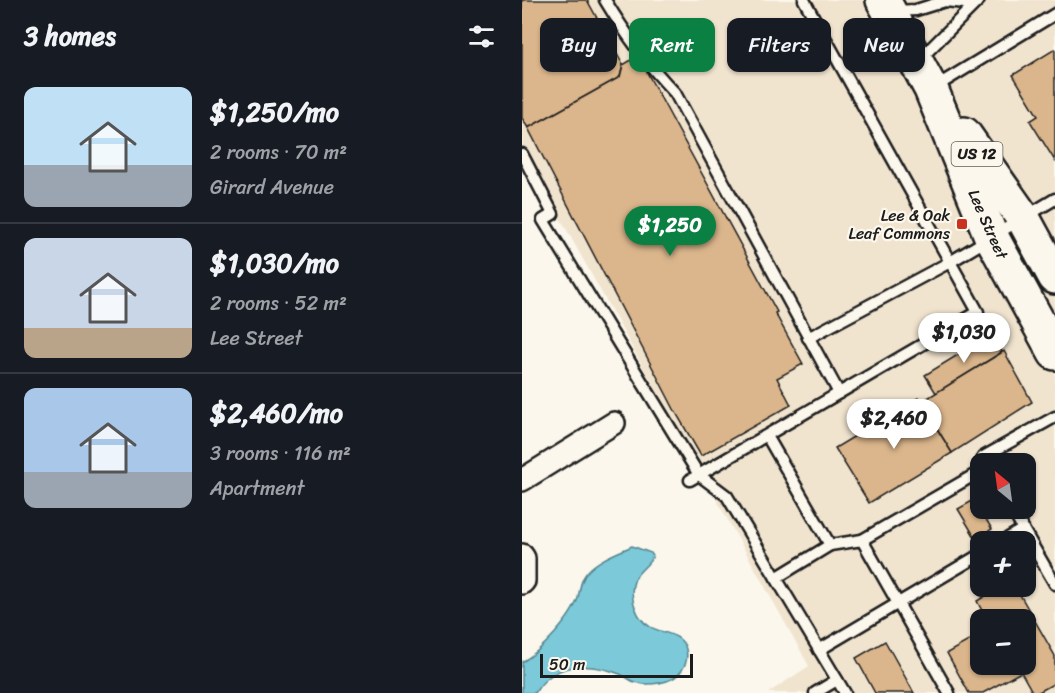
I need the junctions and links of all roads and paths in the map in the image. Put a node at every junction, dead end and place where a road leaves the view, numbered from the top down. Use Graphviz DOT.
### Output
graph roads {
  1 [pos="605,0"];
  2 [pos="804,0"];
  3 [pos="955,1"];
  4 [pos="977,2"];
  5 [pos="886,5"];
  6 [pos="1055,14"];
  7 [pos="924,76"];
  8 [pos="522,154"];
  9 [pos="1055,199"];
  10 [pos="1023,218"];
  11 [pos="991,236"];
  12 [pos="950,262"];
  13 [pos="1055,276"];
  14 [pos="808,338"];
  15 [pos="1055,354"];
  16 [pos="839,393"];
  17 [pos="1055,417"];
  18 [pos="614,423"];
  19 [pos="767,436"];
  20 [pos="990,453"];
  21 [pos="695,477"];
  22 [pos="970,477"];
  23 [pos="522,480"];
  24 [pos="1017,519"];
  25 [pos="1023,530"];
  26 [pos="862,540"];
  27 [pos="830,545"];
  28 [pos="522,555"];
  29 [pos="970,561"];
  30 [pos="776,578"];
  31 [pos="522,583"];
  32 [pos="1055,584"];
  33 [pos="897,604"];
  34 [pos="819,650"];
  35 [pos="837,680"];
  36 [pos="815,693"];
  37 [pos="844,693"];
  38 [pos="949,693"];
  1 -- 14 [label="lane"];
  2 -- 12 [label="lane"];
  3 -- 4 [label="lane"];
  3 -- 5 [label="lane"];
  4 -- 7 [label="lane"];
  5 -- 7 [label="main road, Lee Street / US 12"];
  6 -- 7 [label="lane"];
  7 -- 10 [label="main road, Lee Street / US 12"];
  7 -- 11 [label="main road, Lee Street / US 12"];
  8 -- 21 [label="lane"];
  9 -- 10 [label="lane"];
  10 -- 11 [label="lane"];
  10 -- 13 [label="main road, Lee Street / US 12"];
  11 -- 12 [label="lane"];
  11 -- 15 [label="main road, Lee Street / US 12"];
  12 -- 14 [label="lane"];
  12 -- 16 [label="lane"];
  14 -- 16 [label="lane"];
  16 -- 19 [label="lane"];
  17 -- 20 [label="lane"];
  18 -- 23 [label="street"];
  19 -- 21 [label="lane"];
  19 -- 27 [label="lane"];
  21 -- 30 [label="lane"];
  22 -- 26 [label="lane"];
  24 -- 25 [label="lane"];
  25 -- 32 [label="lane"];
  26 -- 27 [label="lane"];
  26 -- 33 [label="lane"];
  27 -- 30 [label="lane"];
  28 -- 31 [label="street"];
  29 -- 33 [label="lane"];
  30 -- 34 [label="lane"];
  33 -- 34 [label="lane"];
  33 -- 38 [label="lane"];
  34 -- 35 [label="lane"];
  35 -- 36 [label="lane"];
  35 -- 37 [label="lane"];
}
